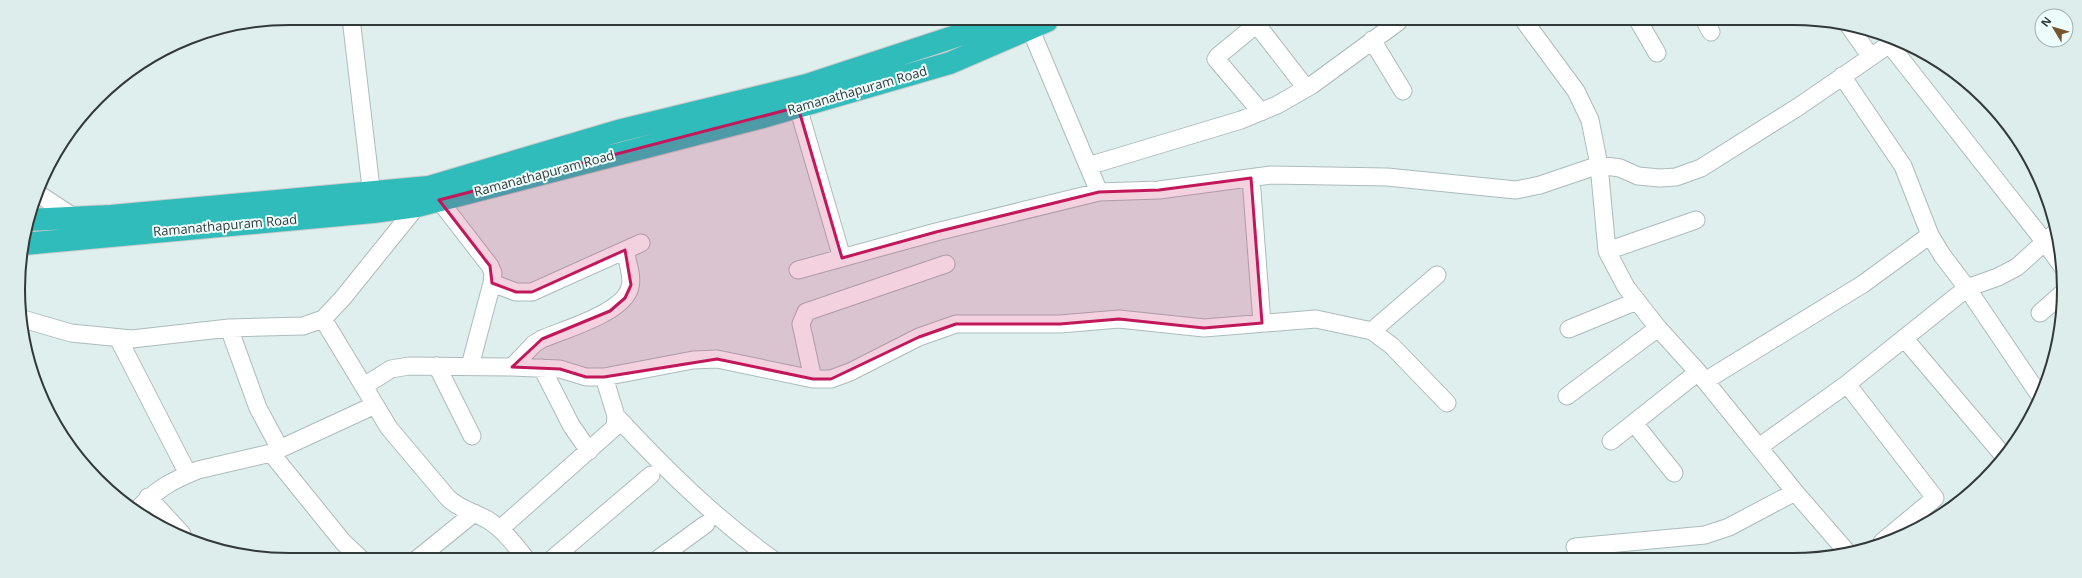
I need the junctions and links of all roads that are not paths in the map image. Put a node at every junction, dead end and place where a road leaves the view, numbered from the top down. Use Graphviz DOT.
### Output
graph roads {
  1 [pos="352,25"];
  2 [pos="977,25"];
  3 [pos="1036,25"];
  4 [pos="1038,25"];
  5 [pos="1253,25"];
  6 [pos="1257,25"];
  7 [pos="1527,25"];
  8 [pos="1640,25"];
  9 [pos="1384,28"];
  10 [pos="1853,32"];
  11 [pos="1891,44"];
  12 [pos="1898,47"];
  13 [pos="1657,53"];
  14 [pos="1871,57"];
  15 [pos="1842,76"];
  16 [pos="1306,88"];
  17 [pos="1403,91"];
  18 [pos="798,107"];
  19 [pos="1261,112"];
  20 [pos="1599,165"];
  21 [pos="1088,166"];
  22 [pos="1251,178"];
  23 [pos="1099,192"];
  24 [pos="42,196"];
  25 [pos="439,200"];
  26 [pos="373,202"];
  27 [pos="417,206"];
  28 [pos="75,218"];
  29 [pos="34,220"];
  30 [pos="1696,220"];
  31 [pos="1930,236"];
  32 [pos="2051,236"];
  33 [pos="29,243"];
  34 [pos="641,243"];
  35 [pos="625,250"];
  36 [pos="1607,251"];
  37 [pos="842,258"];
  38 [pos="946,264"];
  39 [pos="798,270"];
  40 [pos="1437,275"];
  41 [pos="492,283"];
  42 [pos="1967,288"];
  43 [pos="2056,298"];
  44 [pos="1637,302"];
  45 [pos="2040,312"];
  46 [pos="323,319"];
  47 [pos="27,320"];
  48 [pos="1262,323"];
  49 [pos="230,328"];
  50 [pos="1658,328"];
  51 [pos="1569,329"];
  52 [pos="1372,331"];
  53 [pos="118,338"];
  54 [pos="1904,338"];
  55 [pos="437,366"];
  56 [pos="470,366"];
  57 [pos="512,367"];
  58 [pos="542,368"];
  59 [pos="604,376"];
  60 [pos="1702,376"];
  61 [pos="813,379"];
  62 [pos="1848,384"];
  63 [pos="364,386"];
  64 [pos="2037,391"];
  65 [pos="1567,396"];
  66 [pos="1447,403"];
  67 [pos="375,405"];
  68 [pos="616,416"];
  69 [pos="1634,423"];
  70 [pos="472,436"];
  71 [pos="1611,441"];
  72 [pos="1759,447"];
  73 [pos="276,451"];
  74 [pos="589,451"];
  75 [pos="2000,452"];
  76 [pos="1674,473"];
  77 [pos="188,474"];
  78 [pos="651,475"];
  79 [pos="1795,492"];
  80 [pos="148,498"];
  81 [pos="140,507"];
  82 [pos="474,513"];
  83 [pos="706,524"];
  84 [pos="176,528"];
  85 [pos="500,529"];
  86 [pos="1892,534"];
  87 [pos="1575,547"];
  88 [pos="1844,548"];
  89 [pos="355,553"];
  90 [pos="425,553"];
  91 [pos="520,553"];
  92 [pos="559,553"];
  93 [pos="667,553"];
  94 [pos="764,553"];
  1 -- 26 [label="street"];
  2 -- 26 [label="highway, Ramanathapuram Road"];
  3 -- 18 [label="highway, Ramanathapuram Road"];
  4 -- 21 [label="street"];
  5 -- 19 [label="street"];
  6 -- 16 [label="street"];
  7 -- 20 [label="street"];
  8 -- 13 [label="street"];
  9 -- 16 [label="street"];
  9 -- 17 [label="street"];
  10 -- 14 [label="street"];
  11 -- 14 [label="street"];
  12 -- 32 [label="street"];
  14 -- 15 [label="street"];
  15 -- 20 [label="street"];
  15 -- 31 [label="street"];
  16 -- 19 [label="street"];
  18 -- 25 [label="highway, Ramanathapuram Road"];
  18 -- 37 [label="street"];
  19 -- 21 [label="street"];
  20 -- 22 [label="street"];
  20 -- 36 [label="street"];
  21 -- 23 [label="street"];
  22 -- 23 [label="street"];
  22 -- 48 [label="street"];
  23 -- 37 [label="street"];
  24 -- 28 [label="street"];
  25 -- 27 [label="highway, Ramanathapuram Road"];
  25 -- 41 [label="street"];
  26 -- 27 [label="highway, Ramanathapuram Road"];
  26 -- 28 [label="highway, Ramanathapuram Road"];
  26 -- 33 [label="highway, Ramanathapuram Road"];
  27 -- 46 [label="street"];
  28 -- 29 [label="highway, Ramanathapuram Road"];
  30 -- 36 [label="street"];
  31 -- 42 [label="street"];
  31 -- 60 [label="street"];
  32 -- 42 [label="street"];
  34 -- 35 [label="street"];
  35 -- 41 [label="street"];
  35 -- 57 [label="street"];
  36 -- 44 [label="street"];
  37 -- 39 [label="street"];
  38 -- 61 [label="street"];
  40 -- 52 [label="street"];
  41 -- 56 [label="street"];
  42 -- 54 [label="street"];
  42 -- 64 [label="street"];
  43 -- 45 [label="street"];
  44 -- 50 [label="street"];
  44 -- 51 [label="street"];
  46 -- 49 [label="street"];
  46 -- 63 [label="street"];
  47 -- 53 [label="street"];
  48 -- 52 [label="street"];
  48 -- 61 [label="street"];
  49 -- 53 [label="street"];
  49 -- 73 [label="street"];
  50 -- 60 [label="street"];
  50 -- 65 [label="street"];
  52 -- 66 [label="street"];
  53 -- 77 [label="street"];
  54 -- 62 [label="street"];
  54 -- 75 [label="street"];
  55 -- 56 [label="street"];
  55 -- 63 [label="street"];
  55 -- 70 [label="street"];
  56 -- 57 [label="street"];
  57 -- 58 [label="street"];
  58 -- 59 [label="street"];
  58 -- 74 [label="street"];
  59 -- 61 [label="street"];
  59 -- 68 [label="street"];
  60 -- 69 [label="street"];
  60 -- 72 [label="street"];
  62 -- 72 [label="street"];
  62 -- 86 [label="street"];
  63 -- 67 [label="street"];
  67 -- 73 [label="street"];
  67 -- 82 [label="street"];
  68 -- 74 [label="street"];
  68 -- 94 [label="street"];
  69 -- 71 [label="street"];
  69 -- 76 [label="street"];
  72 -- 79 [label="street"];
  73 -- 77 [label="street"];
  73 -- 89 [label="street"];
  74 -- 85 [label="street"];
  77 -- 80 [label="street"];
  78 -- 92 [label="street"];
  79 -- 87 [label="street"];
  79 -- 88 [label="street"];
  80 -- 81 [label="street"];
  80 -- 84 [label="street"];
  82 -- 85 [label="street"];
  82 -- 90 [label="street"];
  83 -- 93 [label="street"];
  85 -- 91 [label="street"];
}
